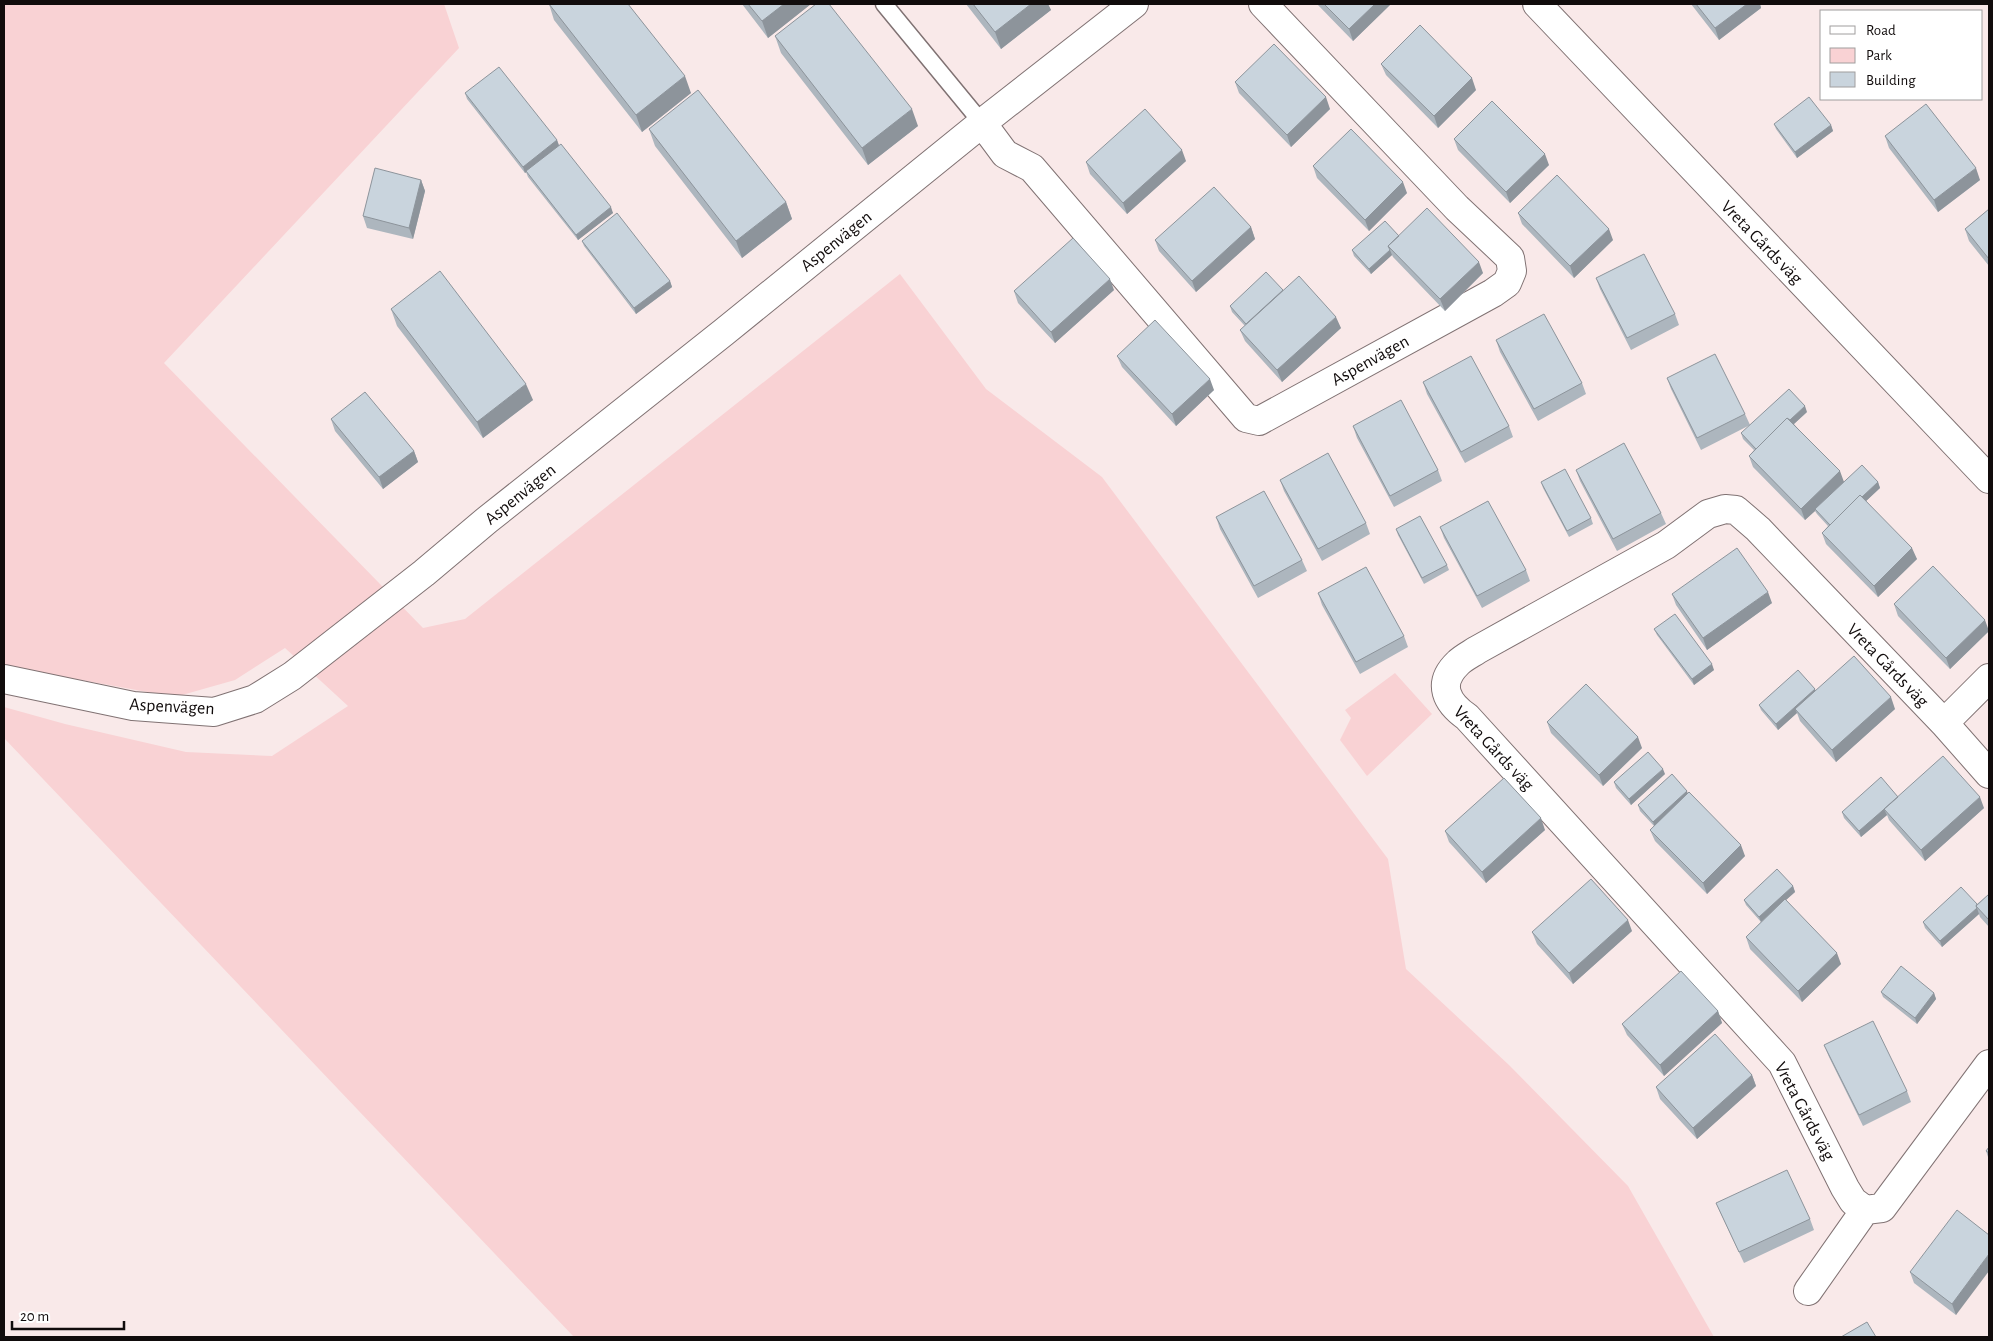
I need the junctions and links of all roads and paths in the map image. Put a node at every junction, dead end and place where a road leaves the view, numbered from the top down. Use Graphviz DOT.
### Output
graph roads {
  1 [pos="884,4"];
  2 [pos="1134,4"];
  3 [pos="1263,4"];
  4 [pos="1537,4"];
  5 [pos="982,124"];
  6 [pos="1989,479"];
  7 [pos="1989,678"];
  8 [pos="4,679"];
  9 [pos="1944,723"];
  10 [pos="1989,774"];
  11 [pos="1989,1064"];
  12 [pos="1865,1210"];
  13 [pos="1808,1291"];
  1 -- 5 [label="lane"];
  2 -- 5 [label="street, Aspenvägen"];
  3 -- 5 [label="street, Aspenvägen"];
  4 -- 6 [label="street, Vreta Gårds väg"];
  5 -- 8 [label="street, Aspenvägen"];
  7 -- 9 [label="street"];
  9 -- 10 [label="street, Vreta Gårds väg"];
  9 -- 12 [label="street, Vreta Gårds väg"];
  11 -- 12 [label="street"];
  12 -- 13 [label="street"];
}
